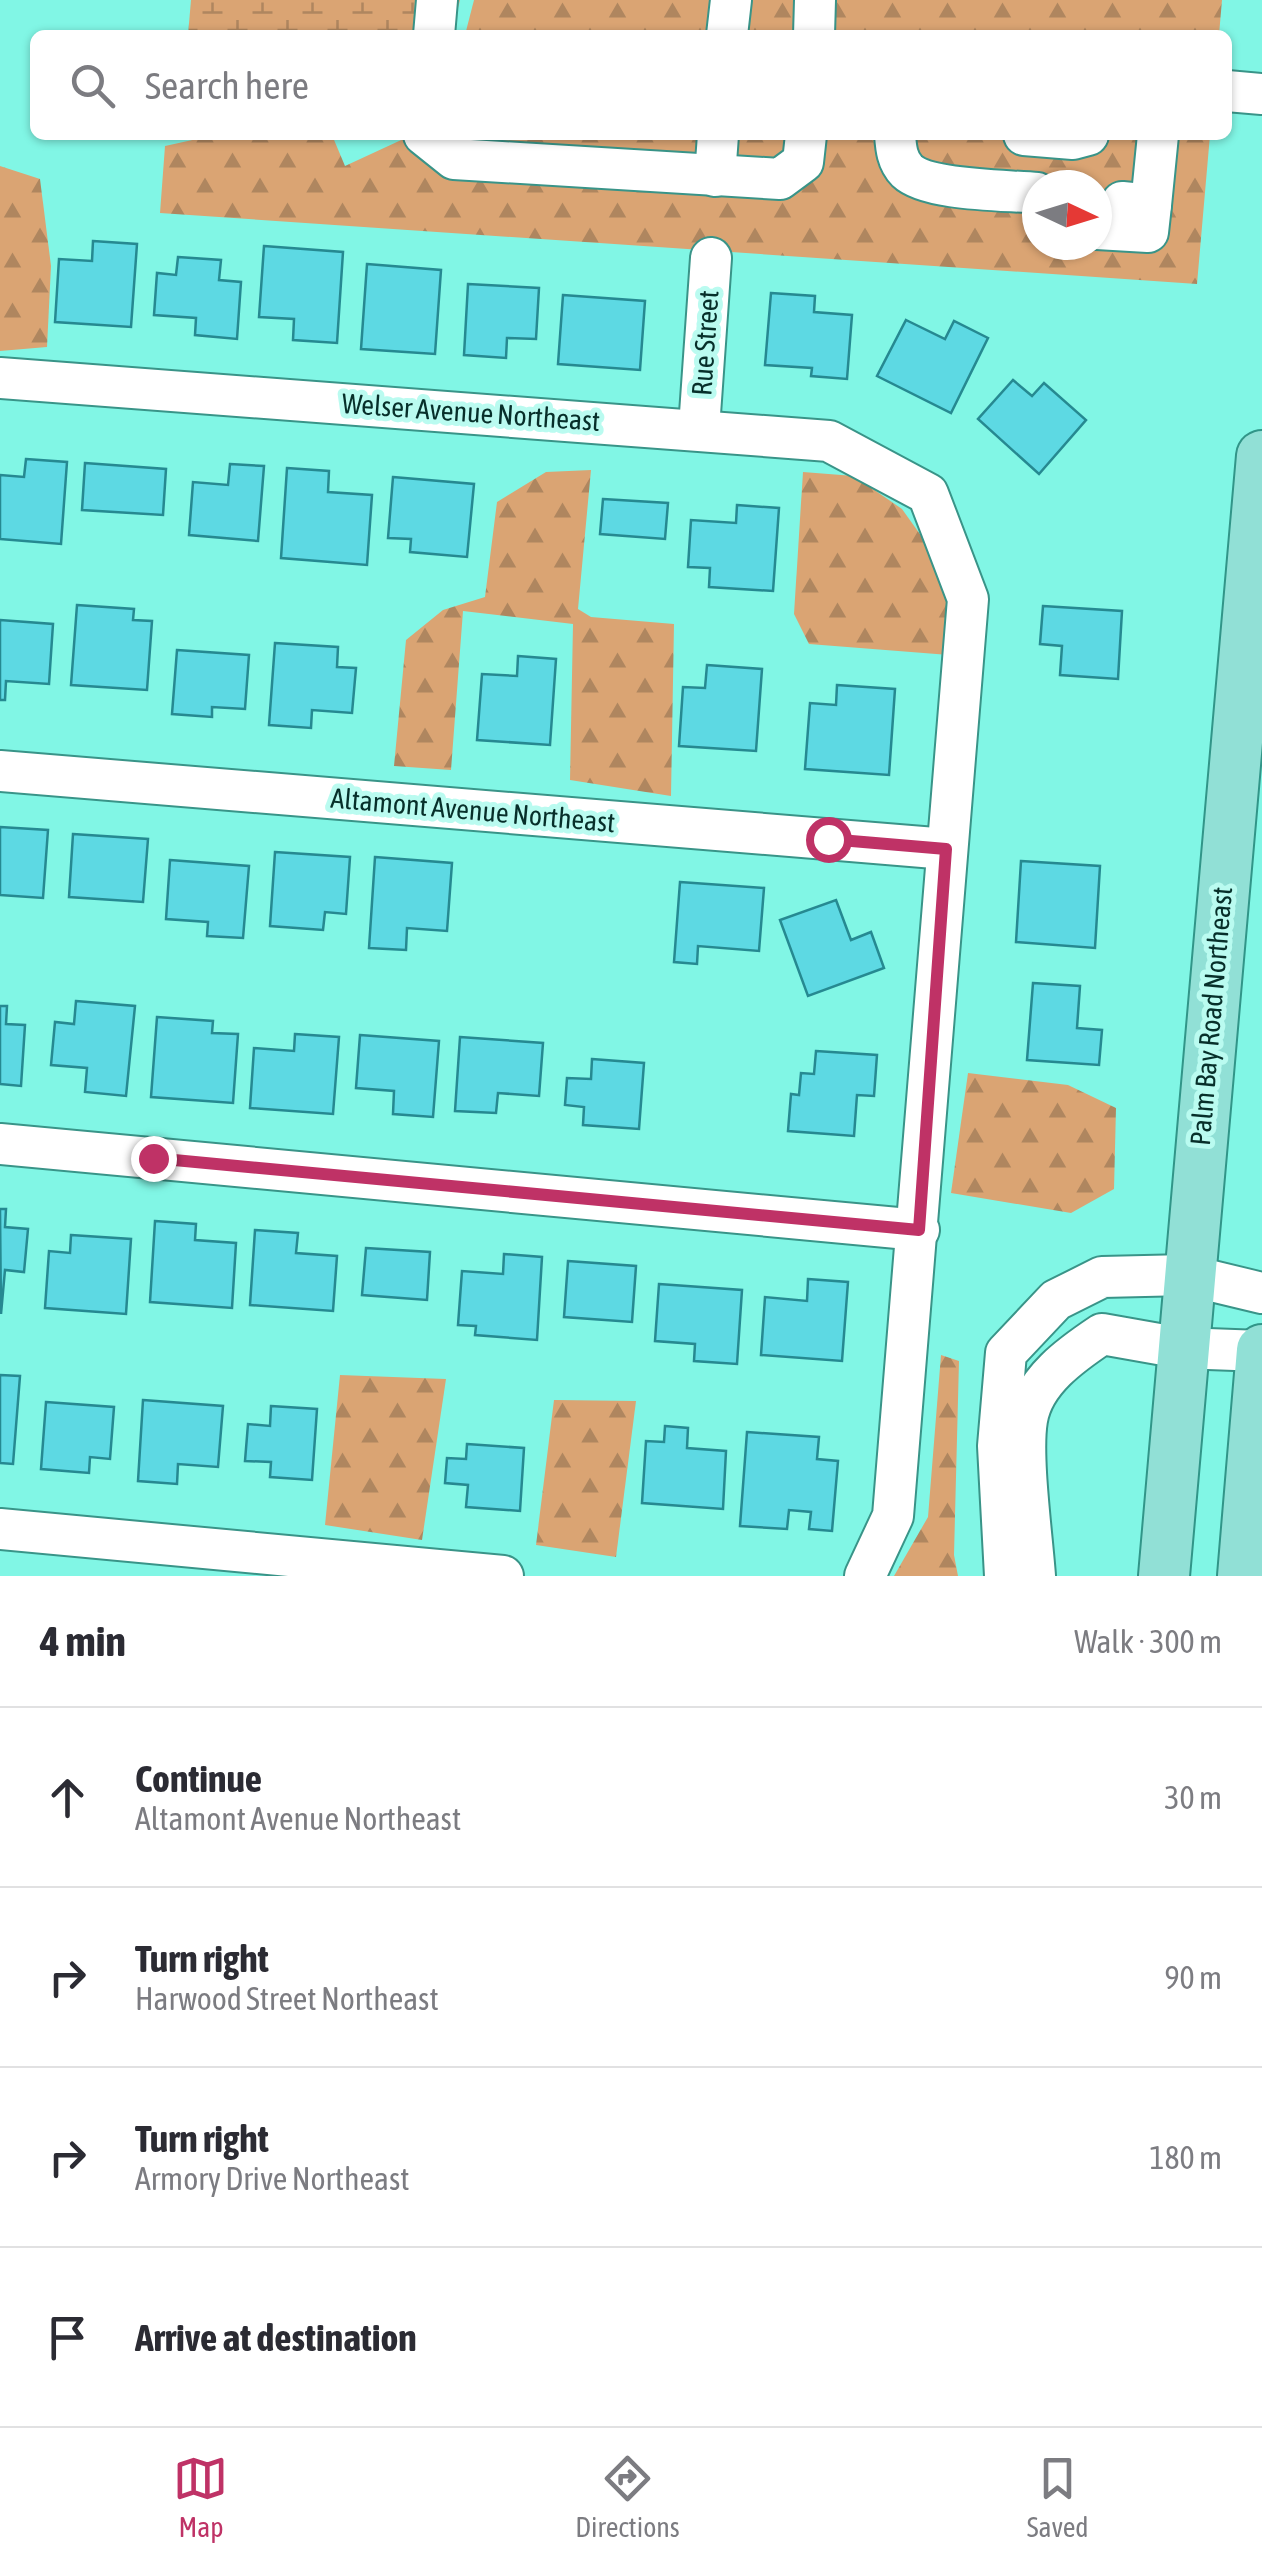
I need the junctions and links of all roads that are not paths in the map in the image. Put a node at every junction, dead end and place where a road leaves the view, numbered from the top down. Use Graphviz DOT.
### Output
graph roads {
  1 [pos="437,0"];
  2 [pos="730,0"];
  3 [pos="816,0"];
  4 [pos="434,30"];
  5 [pos="728,30"];
  6 [pos="814,30"];
  7 [pos="1232,91"];
  8 [pos="1262,94"];
  9 [pos="430,140"];
  10 [pos="718,140"];
  11 [pos="805,140"];
  12 [pos="895,140"];
  13 [pos="1153,140"];
  14 [pos="714,176"];
  15 [pos="976,187"];
  16 [pos="1022,192"];
  17 [pos="1123,212"];
  18 [pos="1022,214"];
  19 [pos="711,258"];
  20 [pos="0,378"];
  21 [pos="699,428"];
  22 [pos="1262,456"];
  23 [pos="0,771"];
  24 [pos="946,849"];
  25 [pos="0,1144"];
  26 [pos="919,1230"];
  27 [pos="1187,1276"];
  28 [pos="1262,1293"];
  29 [pos="1181,1348"];
  30 [pos="1262,1351"];
  31 [pos="0,1529"];
  32 [pos="503,1576"];
  33 [pos="865,1576"];
  34 [pos="1005,1576"];
  35 [pos="1034,1576"];
  36 [pos="1164,1576"];
  37 [pos="1244,1576"];
  1 -- 4 [label="street"];
  2 -- 5 [label="street"];
  3 -- 6 [label="street"];
  7 -- 8 [label="street"];
  9 -- 14 [label="street"];
  10 -- 14 [label="street"];
  11 -- 14 [label="street"];
  12 -- 15 [label="street"];
  13 -- 17 [label="street"];
  15 -- 16 [label="street"];
  15 -- 18 [label="street"];
  19 -- 21 [label="street, Rue Street"];
  20 -- 21 [label="street, Welser Avenue Northeast"];
  21 -- 24 [label="street, Welser Avenue Northeast"];
  22 -- 27 [label="main road, Palm Bay Road Northeast"];
  23 -- 24 [label="street, Altamont Avenue Northeast"];
  24 -- 26 [label="street"];
  25 -- 26 [label="street"];
  26 -- 33 [label="street"];
  27 -- 28 [label="street"];
  27 -- 29 [label="main road, Palm Bay Road Northeast"];
  27 -- 34 [label="street"];
  29 -- 30 [label="street"];
  29 -- 35 [label="street"];
  29 -- 36 [label="main road, Palm Bay Road Northeast"];
  30 -- 37 [label="main road"];
  31 -- 32 [label="street"];
}
